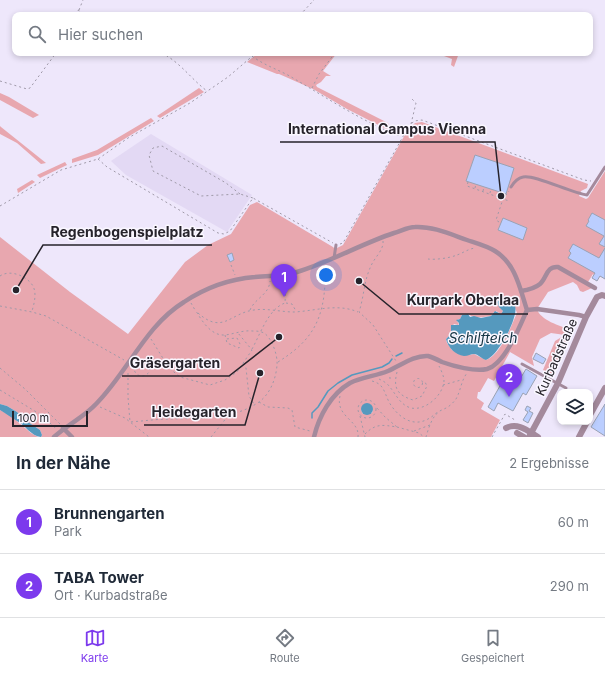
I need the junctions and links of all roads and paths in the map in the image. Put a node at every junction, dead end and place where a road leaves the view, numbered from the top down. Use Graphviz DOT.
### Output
graph roads {
  1 [pos="82,0"];
  2 [pos="314,0"];
  3 [pos="78,10"];
  4 [pos="82,12"];
  5 [pos="303,12"];
  6 [pos="54,56"];
  7 [pos="167,56"];
  8 [pos="252,56"];
  9 [pos="333,56"];
  10 [pos="0,80"];
  11 [pos="312,89"];
  12 [pos="207,91"];
  13 [pos="412,99"];
  14 [pos="411,124"];
  15 [pos="405,133"];
  16 [pos="98,158"];
  17 [pos="605,167"];
  18 [pos="468,182"];
  19 [pos="596,182"];
  20 [pos="476,184"];
  21 [pos="484,187"];
  22 [pos="511,187"];
  23 [pos="475,188"];
  24 [pos="491,189"];
  25 [pos="483,191"];
  26 [pos="500,192"];
  27 [pos="240,194"];
  28 [pos="490,194"];
  29 [pos="499,197"];
  30 [pos="253,198"];
  31 [pos="503,199"];
  32 [pos="509,201"];
  33 [pos="0,206"];
  34 [pos="499,222"];
  35 [pos="382,237"];
  36 [pos="336,245"];
  37 [pos="486,247"];
  38 [pos="334,258"];
  39 [pos="428,259"];
  40 [pos="323,263"];
  41 [pos="231,265"];
  42 [pos="0,276"];
  43 [pos="271,276"];
  44 [pos="284,276"];
  45 [pos="236,280"];
  46 [pos="595,288"];
  47 [pos="521,291"];
  48 [pos="605,296"];
  49 [pos="189,299"];
  50 [pos="285,303"];
  51 [pos="0,306"];
  52 [pos="322,310"];
  53 [pos="527,310"];
  54 [pos="196,311"];
  55 [pos="250,311"];
  56 [pos="275,311"];
  57 [pos="32,312"];
  58 [pos="296,312"];
  59 [pos="358,312"];
  60 [pos="586,317"];
  61 [pos="238,332"];
  62 [pos="262,332"];
  63 [pos="149,335"];
  64 [pos="225,335"];
  65 [pos="226,339"];
  66 [pos="252,350"];
  67 [pos="434,359"];
  68 [pos="129,362"];
  69 [pos="278,362"];
  70 [pos="244,363"];
  71 [pos="522,364"];
  72 [pos="135,366"];
  73 [pos="399,366"];
  74 [pos="0,368"];
  75 [pos="477,370"];
  76 [pos="370,376"];
  77 [pos="362,379"];
  78 [pos="389,379"];
  79 [pos="462,380"];
  80 [pos="423,381"];
  81 [pos="386,383"];
  82 [pos="558,383"];
  83 [pos="443,385"];
  84 [pos="395,386"];
  85 [pos="390,387"];
  86 [pos="566,388"];
  87 [pos="605,388"];
  88 [pos="0,390"];
  89 [pos="342,390"];
  90 [pos="259,402"];
  91 [pos="255,404"];
  92 [pos="96,405"];
  93 [pos="377,408"];
  94 [pos="593,410"];
  95 [pos="439,412"];
  96 [pos="360,414"];
  97 [pos="229,415"];
  98 [pos="130,422"];
  99 [pos="430,424"];
  100 [pos="586,425"];
  101 [pos="397,427"];
  102 [pos="63,428"];
  103 [pos="506,428"];
  104 [pos="413,431"];
  105 [pos="517,433"];
  106 [pos="314,434"];
  107 [pos="366,434"];
  108 [pos="530,435"];
  109 [pos="54,437"];
  110 [pos="72,437"];
  111 [pos="149,437"];
  112 [pos="211,437"];
  113 [pos="358,437"];
  114 [pos="365,437"];
  115 [pos="425,437"];
  116 [pos="524,437"];
  117 [pos="538,437"];
  118 [pos="580,437"];
  1 -- 3 [label="path"];
  2 -- 5 [label="path"];
  3 -- 4 [label="path"];
  6 -- 10 [label="path"];
  7 -- 12 [label="path"];
  8 -- 11 [label="path"];
  8 -- 12 [label="path"];
  9 -- 11 [label="path"];
  11 -- 15 [label="path"];
  12 -- 16 [label="path"];
  13 -- 14 [label="path"];
  14 -- 15 [label="path"];
  14 -- 19 [label="path"];
  15 -- 36 [label="path"];
  16 -- 30 [label="path"];
  16 -- 33 [label="path"];
  17 -- 19 [label="lane"];
  18 -- 23 [label="path"];
  19 -- 22 [label="lane"];
  20 -- 23 [label="path"];
  21 -- 25 [label="path"];
  22 -- 31 [label="path"];
  23 -- 25 [label="path"];
  24 -- 28 [label="path"];
  25 -- 28 [label="path"];
  26 -- 29 [label="path"];
  27 -- 27 [label="path"];
  27 -- 30 [label="path"];
  28 -- 29 [label="path"];
  29 -- 31 [label="path"];
  30 -- 36 [label="path"];
  31 -- 32 [label="path"];
  31 -- 34 [label="path"];
  35 -- 37 [label="street"];
  35 -- 38 [label="street"];
  35 -- 59 [label="path"];
  36 -- 38 [label="lane"];
  37 -- 39 [label="path"];
  37 -- 47 [label="street"];
  38 -- 40 [label="street"];
  40 -- 44 [label="street"];
  40 -- 52 [label="path"];
  41 -- 45 [label="path"];
  42 -- 57 [label="path"];
  43 -- 44 [label="street"];
  43 -- 45 [label="street"];
  43 -- 55 [label="path"];
  44 -- 50 [label="path"];
  45 -- 49 [label="street"];
  46 -- 47 [label="street"];
  47 -- 53 [label="street"];
  48 -- 60 [label="street, Kurbadstraße"];
  49 -- 54 [label="path"];
  49 -- 63 [label="street"];
  50 -- 56 [label="path"];
  50 -- 58 [label="path"];
  51 -- 57 [label="path"];
  52 -- 58 [label="path"];
  52 -- 59 [label="path"];
  52 -- 69 [label="path"];
  53 -- 60 [label="street"];
  53 -- 75 [label="street"];
  54 -- 55 [label="path"];
  54 -- 64 [label="path"];
  55 -- 56 [label="path"];
  56 -- 58 [label="path"];
  56 -- 62 [label="path"];
  57 -- 68 [label="path"];
  59 -- 73 [label="path"];
  60 -- 82 [label="street, Kurbadstraße"];
  61 -- 62 [label="path"];
  61 -- 64 [label="path"];
  61 -- 66 [label="path"];
  62 -- 66 [label="path"];
  62 -- 69 [label="path"];
  63 -- 68 [label="street"];
  63 -- 70 [label="path"];
  64 -- 65 [label="path"];
  65 -- 65 [label="path"];
  66 -- 70 [label="path"];
  67 -- 73 [label="street"];
  67 -- 75 [label="street"];
  67 -- 83 [label="path"];
  68 -- 92 [label="street"];
  68 -- 98 [label="path"];
  69 -- 90 [label="path"];
  70 -- 91 [label="path"];
  71 -- 82 [label="lane"];
  72 -- 72 [label="path"];
  73 -- 76 [label="street"];
  73 -- 84 [label="path"];
  74 -- 102 [label="path"];
  75 -- 79 [label="path"];
  76 -- 77 [label="street"];
  76 -- 81 [label="path"];
  77 -- 89 [label="street"];
  77 -- 95 [label="path"];
  78 -- 81 [label="path"];
  79 -- 83 [label="path"];
  79 -- 95 [label="path"];
  80 -- 80 [label="path"];
  80 -- 84 [label="path"];
  81 -- 85 [label="path"];
  82 -- 86 [label="lane"];
  82 -- 108 [label="street, Kurbadstraße"];
  83 -- 85 [label="path"];
  84 -- 85 [label="path"];
  87 -- 94 [label="street"];
  88 -- 102 [label="path"];
  89 -- 106 [label="street"];
  89 -- 113 [label="path"];
  90 -- 91 [label="path"];
  90 -- 106 [label="path"];
  91 -- 97 [label="path"];
  92 -- 98 [label="path"];
  92 -- 102 [label="street"];
  93 -- 96 [label="path"];
  93 -- 96 [label="path"];
  93 -- 101 [label="path"];
  95 -- 99 [label="path"];
  96 -- 107 [label="path"];
  97 -- 98 [label="path"];
  97 -- 112 [label="path"];
  98 -- 111 [label="path"];
  99 -- 104 [label="path"];
  99 -- 115 [label="path"];
  100 -- 118 [label="street"];
  101 -- 104 [label="path"];
  101 -- 107 [label="path"];
  102 -- 109 [label="street"];
  102 -- 110 [label="street"];
  103 -- 108 [label="street"];
  104 -- 115 [label="path"];
  105 -- 116 [label="street"];
  107 -- 114 [label="path"];
  108 -- 117 [label="street"];
}
